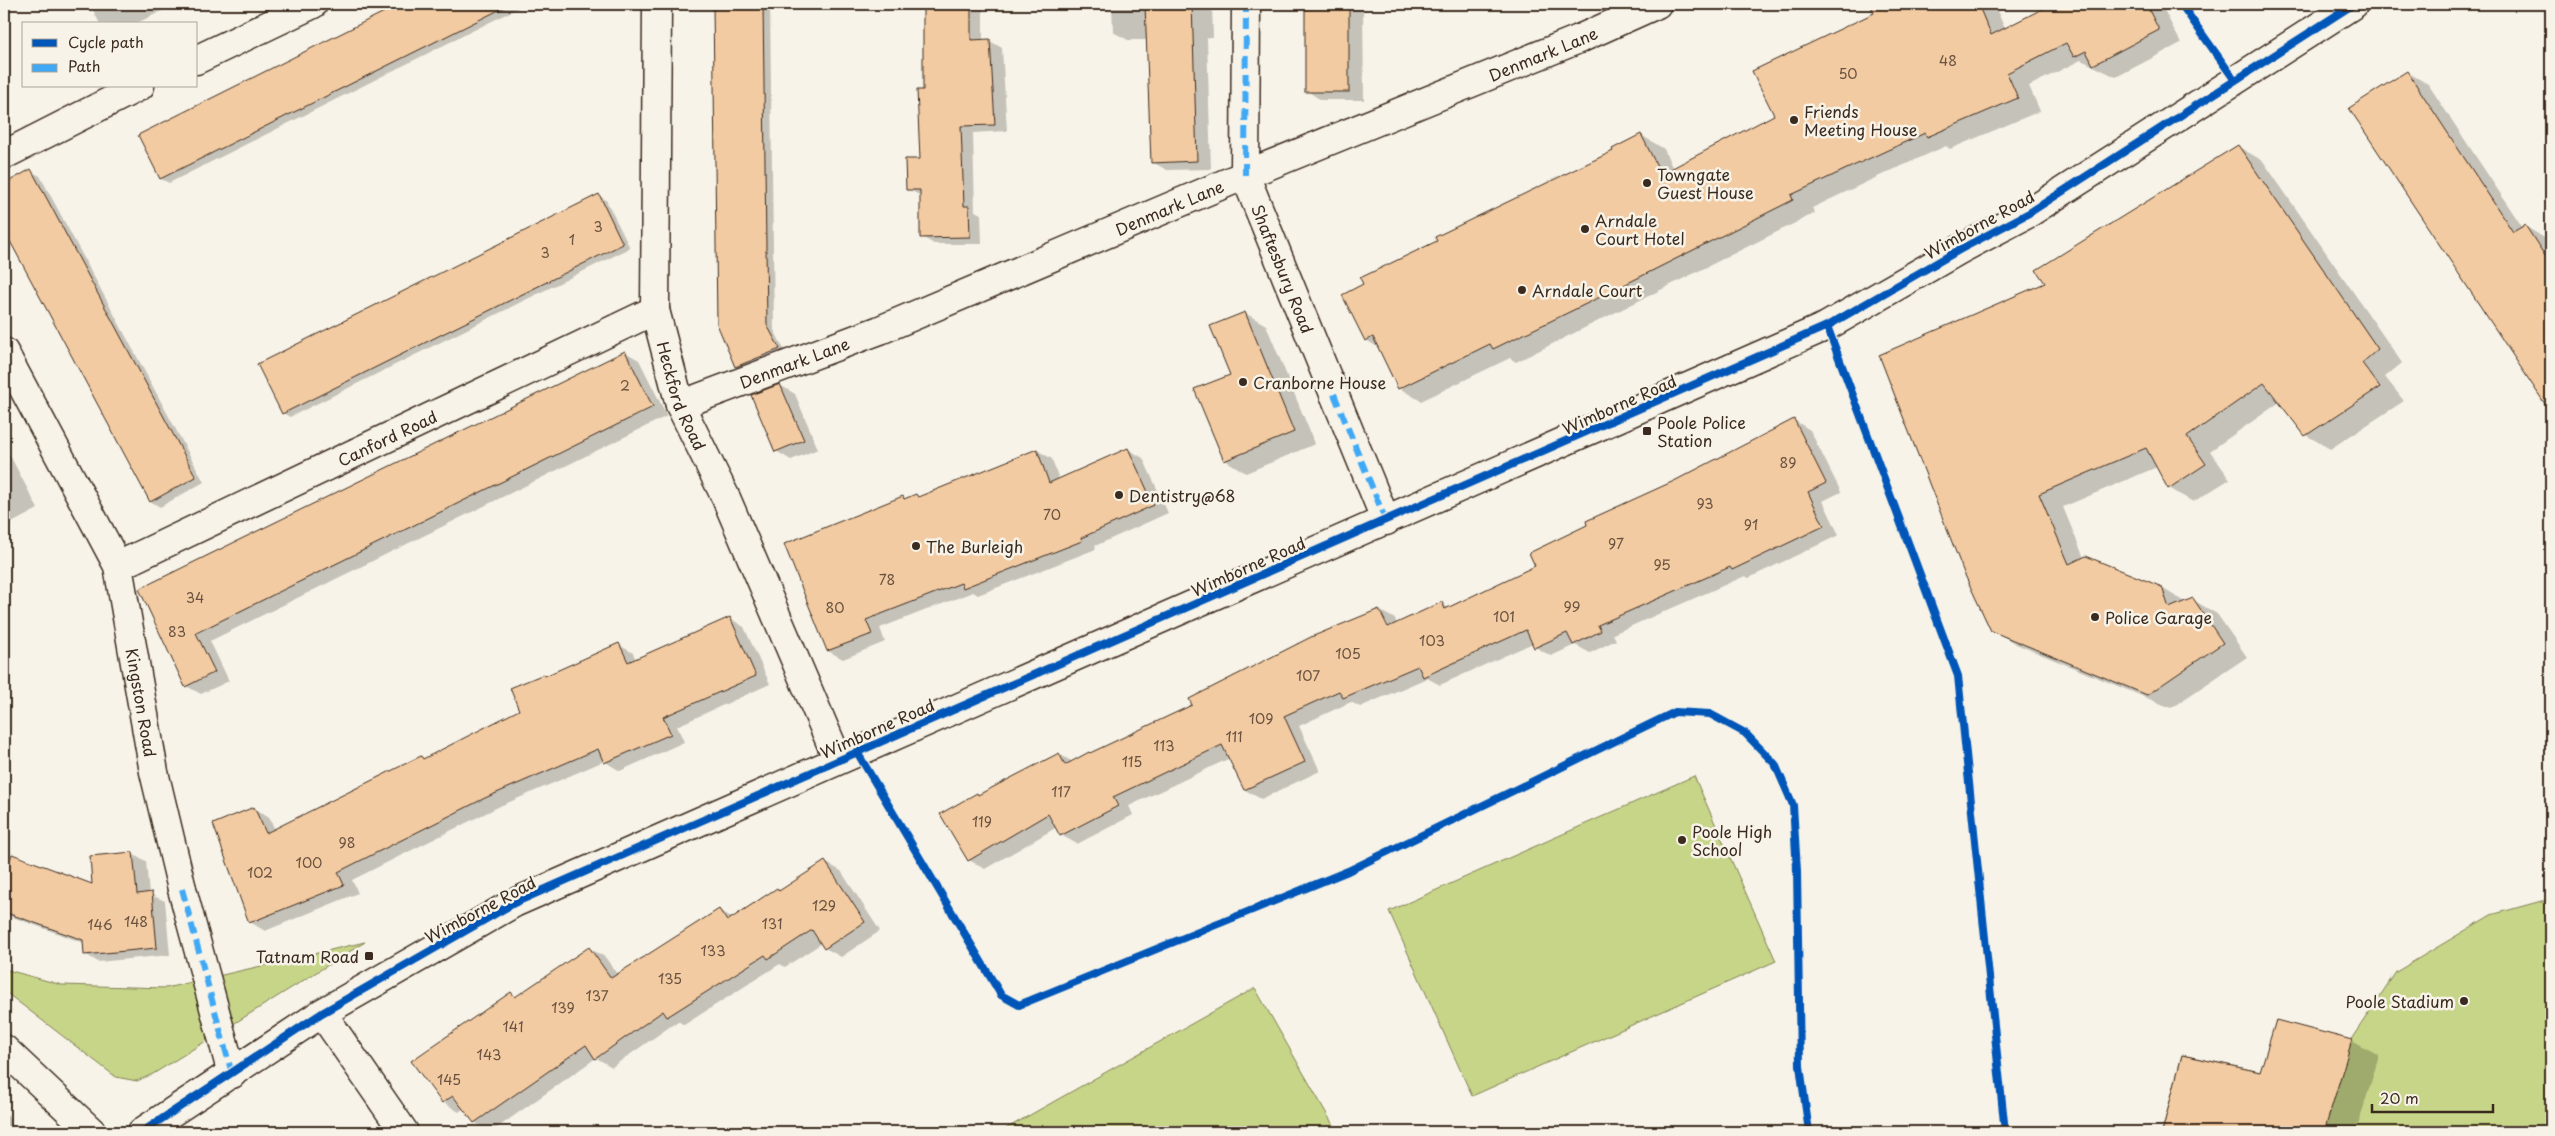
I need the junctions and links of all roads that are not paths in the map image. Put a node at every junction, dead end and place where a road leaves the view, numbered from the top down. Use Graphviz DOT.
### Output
graph roads {
  1 [pos="314,4"];
  2 [pos="657,4"];
  3 [pos="1246,4"];
  4 [pos="1657,4"];
  5 [pos="2354,4"];
  6 [pos="198,59"];
  7 [pos="136,88"];
  8 [pos="4,155"];
  9 [pos="1246,175"];
  10 [pos="655,310"];
  11 [pos="4,352"];
  12 [pos="680,404"];
  13 [pos="1386,521"];
  14 [pos="118,566"];
  15 [pos="838,760"];
  16 [pos="322,1013"];
  17 [pos="4,1049"];
  18 [pos="232,1074"];
  19 [pos="92,1132"];
  20 [pos="142,1132"];
  21 [pos="404,1132"];
  1 -- 6 [label="street"];
  2 -- 10 [label="street, Heckford Road"];
  3 -- 9 [label="street, Shaftesbury Road"];
  4 -- 9 [label="street, Denmark Lane"];
  5 -- 13 [label="street, Wimborne Road"];
  7 -- 8 [label="street"];
  9 -- 12 [label="street, Denmark Lane"];
  9 -- 13 [label="street, Shaftesbury Road"];
  10 -- 12 [label="street, Heckford Road"];
  10 -- 14 [label="street, Canford Road"];
  11 -- 14 [label="street, Kingston Road"];
  12 -- 15 [label="street, Heckford Road"];
  13 -- 15 [label="street, Wimborne Road"];
  14 -- 18 [label="street, Kingston Road"];
  15 -- 16 [label="street, Wimborne Road"];
  16 -- 18 [label="street, Wimborne Road"];
  16 -- 21 [label="street"];
  17 -- 19 [label="street"];
  18 -- 20 [label="street, Wimborne Road"];
}
